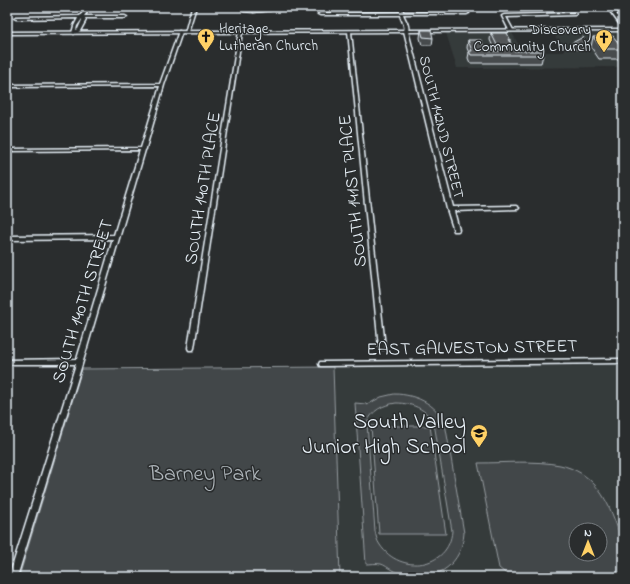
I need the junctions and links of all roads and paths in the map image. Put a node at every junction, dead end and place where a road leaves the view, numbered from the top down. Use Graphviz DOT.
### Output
graph roads {
  1 [pos="90,7"];
  2 [pos="194,7"];
  3 [pos="400,7"];
  4 [pos="609,7"];
  5 [pos="570,9"];
  6 [pos="467,13"];
  7 [pos="320,14"];
  8 [pos="402,14"];
  9 [pos="124,17"];
  10 [pos="16,18"];
  11 [pos="83,18"];
  12 [pos="623,25"];
  13 [pos="511,30"];
  14 [pos="623,30"];
  15 [pos="406,31"];
  16 [pos="183,32"];
  17 [pos="240,32"];
  18 [pos="349,32"];
  19 [pos="7,33"];
  20 [pos="74,33"];
  21 [pos="162,85"];
  22 [pos="7,86"];
  23 [pos="144,149"];
  24 [pos="7,150"];
  25 [pos="516,208"];
  26 [pos="450,209"];
  27 [pos="456,230"];
  28 [pos="117,237"];
  29 [pos="7,238"];
  30 [pos="382,347"];
  31 [pos="191,348"];
  32 [pos="623,360"];
  33 [pos="80,361"];
  34 [pos="7,362"];
  35 [pos="322,364"];
  36 [pos="13,577"];
  1 -- 11 [label="street"];
  2 -- 16 [label="street, SOUTH 140TH STREET"];
  3 -- 8 [label="street"];
  4 -- 12 [label="main road"];
  5 -- 13 [label="street"];
  6 -- 8 [label="street"];
  7 -- 8 [label="street"];
  8 -- 15 [label="street, SOUTH 142ND STREET"];
  9 -- 11 [label="street"];
  10 -- 11 [label="street"];
  11 -- 20 [label="street"];
  13 -- 14 [label="main road"];
  13 -- 15 [label="main road"];
  15 -- 18 [label="main road"];
  15 -- 26 [label="street, SOUTH 142ND STREET"];
  16 -- 17 [label="main road"];
  16 -- 20 [label="main road"];
  16 -- 21 [label="street, SOUTH 140TH STREET"];
  17 -- 18 [label="main road"];
  17 -- 31 [label="street, SOUTH 140TH PLACE"];
  18 -- 30 [label="street, SOUTH 141ST PLACE"];
  19 -- 20 [label="main road"];
  21 -- 22 [label="street"];
  21 -- 23 [label="street, SOUTH 140TH STREET"];
  23 -- 24 [label="street"];
  23 -- 28 [label="street, SOUTH 140TH STREET"];
  25 -- 26 [label="street"];
  26 -- 27 [label="street, SOUTH 142ND STREET"];
  28 -- 29 [label="street"];
  28 -- 33 [label="street, SOUTH 140TH STREET"];
  32 -- 35 [label="street, EAST GALVESTON STREET"];
  33 -- 34 [label="street"];
  33 -- 36 [label="street, SOUTH 140TH STREET"];
}
